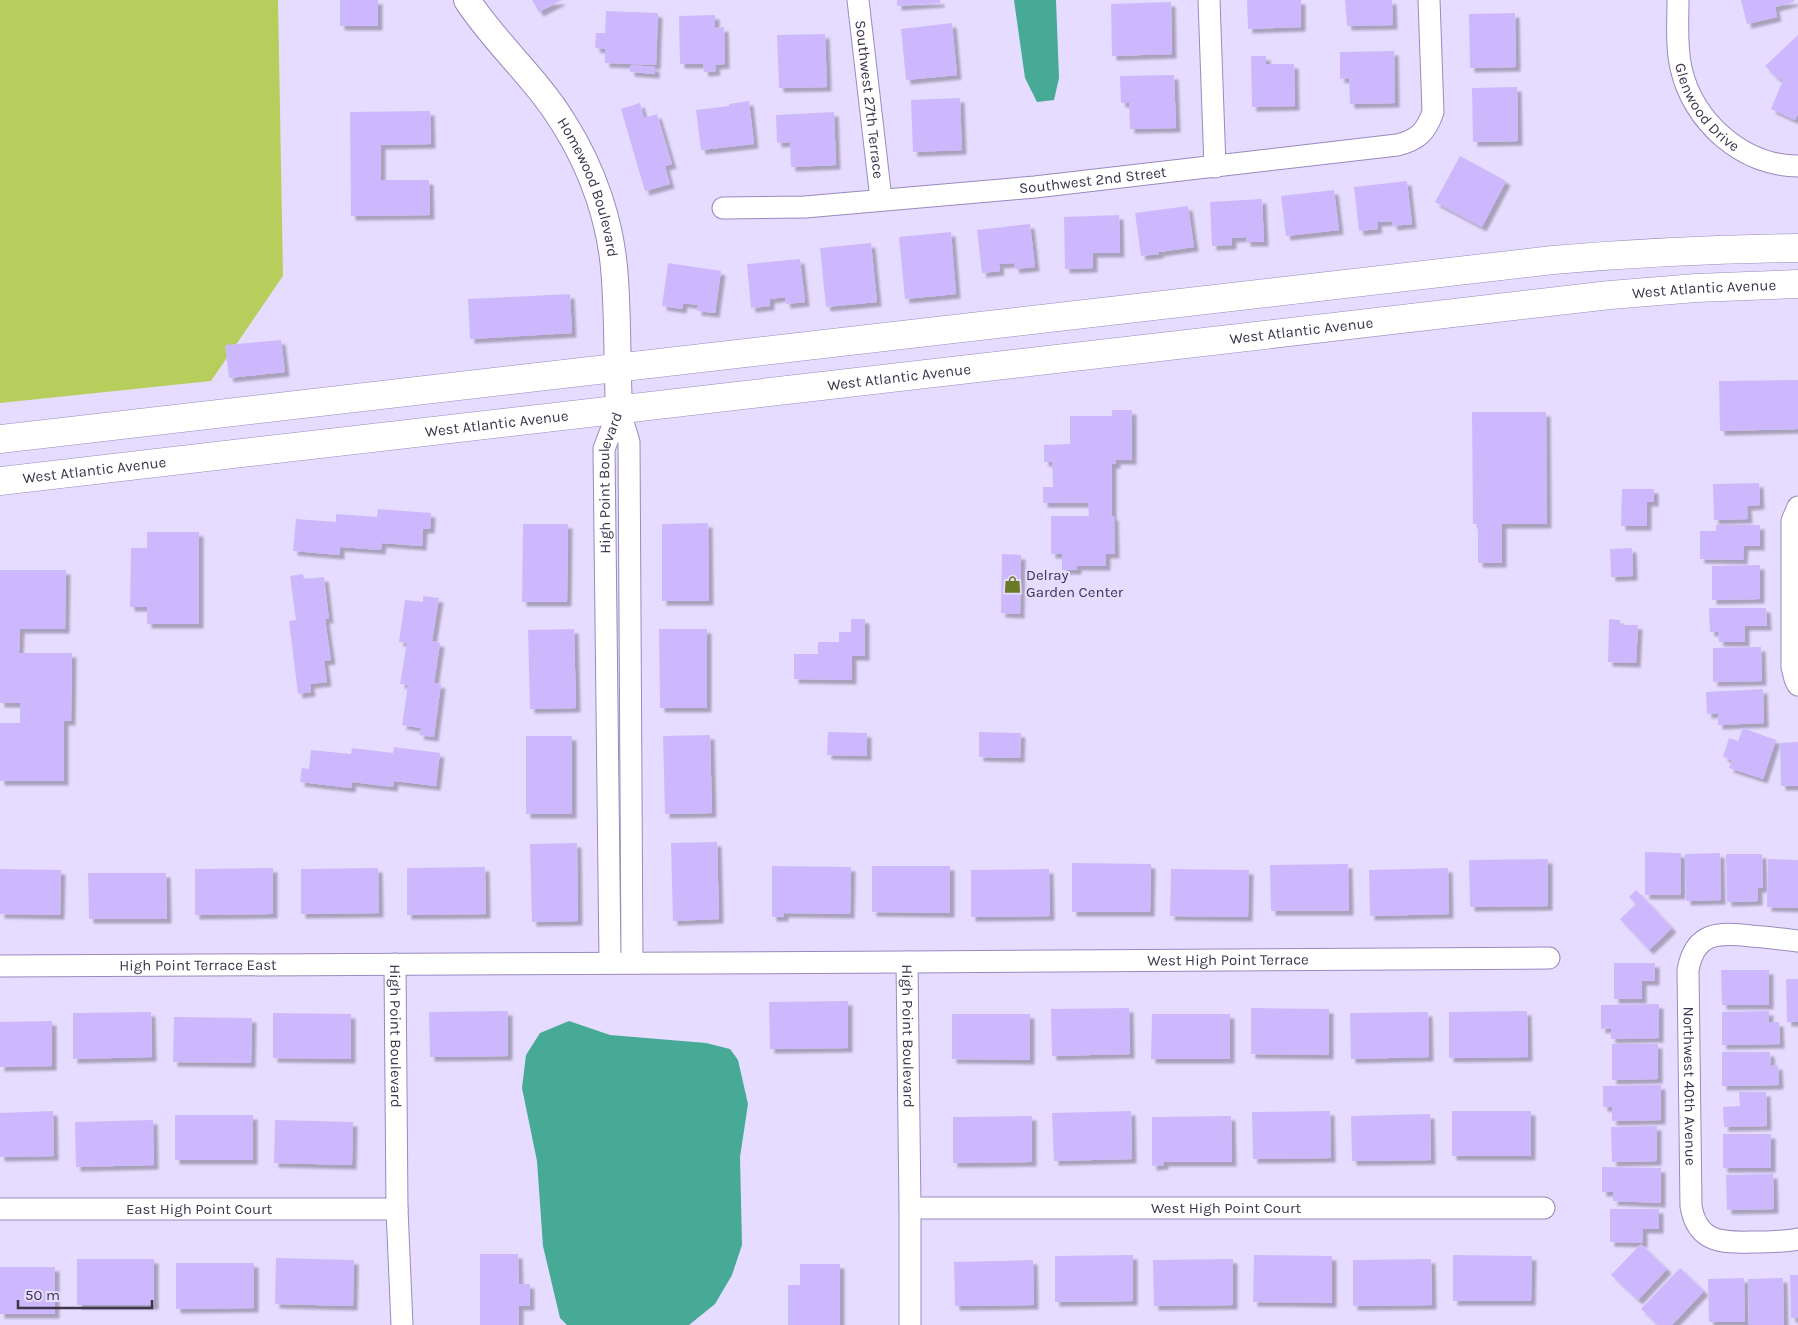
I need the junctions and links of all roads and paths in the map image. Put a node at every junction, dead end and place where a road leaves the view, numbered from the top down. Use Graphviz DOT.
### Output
graph roads {
  1 [pos="467,0"];
  2 [pos="858,0"];
  3 [pos="1209,0"];
  4 [pos="1429,0"];
  5 [pos="1678,0"];
  6 [pos="1215,166"];
  7 [pos="1798,166"];
  8 [pos="881,200"];
  9 [pos="723,208"];
  10 [pos="1798,248"];
  11 [pos="1798,284"];
  12 [pos="1191,302"];
  13 [pos="1195,343"];
  14 [pos="617,368"];
  15 [pos="619,409"];
  16 [pos="0,440"];
  17 [pos="0,481"];
  18 [pos="1798,507"];
  19 [pos="1798,685"];
  20 [pos="1798,941"];
  21 [pos="1549,958"];
  22 [pos="610,962"];
  23 [pos="632,962"];
  24 [pos="907,962"];
  25 [pos="395,964"];
  26 [pos="0,966"];
  27 [pos="910,1208"];
  28 [pos="1544,1208"];
  29 [pos="0,1209"];
  30 [pos="397,1209"];
  31 [pos="1798,1239"];
  32 [pos="402,1325"];
  33 [pos="910,1325"];
  1 -- 14 [label="street, Homewood Boulevard"];
  2 -- 8 [label="street, Southwest 27th Terrace"];
  3 -- 6 [label="street"];
  4 -- 6 [label="street, Southwest 2nd Street"];
  5 -- 7 [label="street, Glenwood Drive"];
  6 -- 8 [label="street, Southwest 2nd Street"];
  8 -- 9 [label="street, Southwest 2nd Street"];
  10 -- 12 [label="main road"];
  11 -- 13 [label="main road, West Atlantic Avenue"];
  12 -- 13 [label="main road"];
  12 -- 14 [label="main road"];
  13 -- 15 [label="main road, West Atlantic Avenue"];
  14 -- 15 [label="street, Homewood Boulevard"];
  14 -- 16 [label="main road"];
  15 -- 17 [label="main road, West Atlantic Avenue"];
  15 -- 22 [label="street, High Point Boulevard"];
  15 -- 23 [label="street, High Point Boulevard"];
  18 -- 19 [label="street"];
  20 -- 31 [label="street, Northwest 40th Avenue"];
  21 -- 24 [label="street, West High Point Terrace"];
  22 -- 23 [label="street, High Point Boulevard"];
  22 -- 25 [label="street, High Point Boulevard"];
  23 -- 24 [label="street, High Point Boulevard"];
  24 -- 27 [label="street, High Point Boulevard"];
  25 -- 26 [label="street, High Point Terrace East"];
  25 -- 30 [label="street, High Point Boulevard"];
  27 -- 28 [label="street, West High Point Court"];
  27 -- 33 [label="street, High Point Boulevard"];
  29 -- 30 [label="street, East High Point Court"];
  30 -- 32 [label="street, High Point Boulevard"];
}
